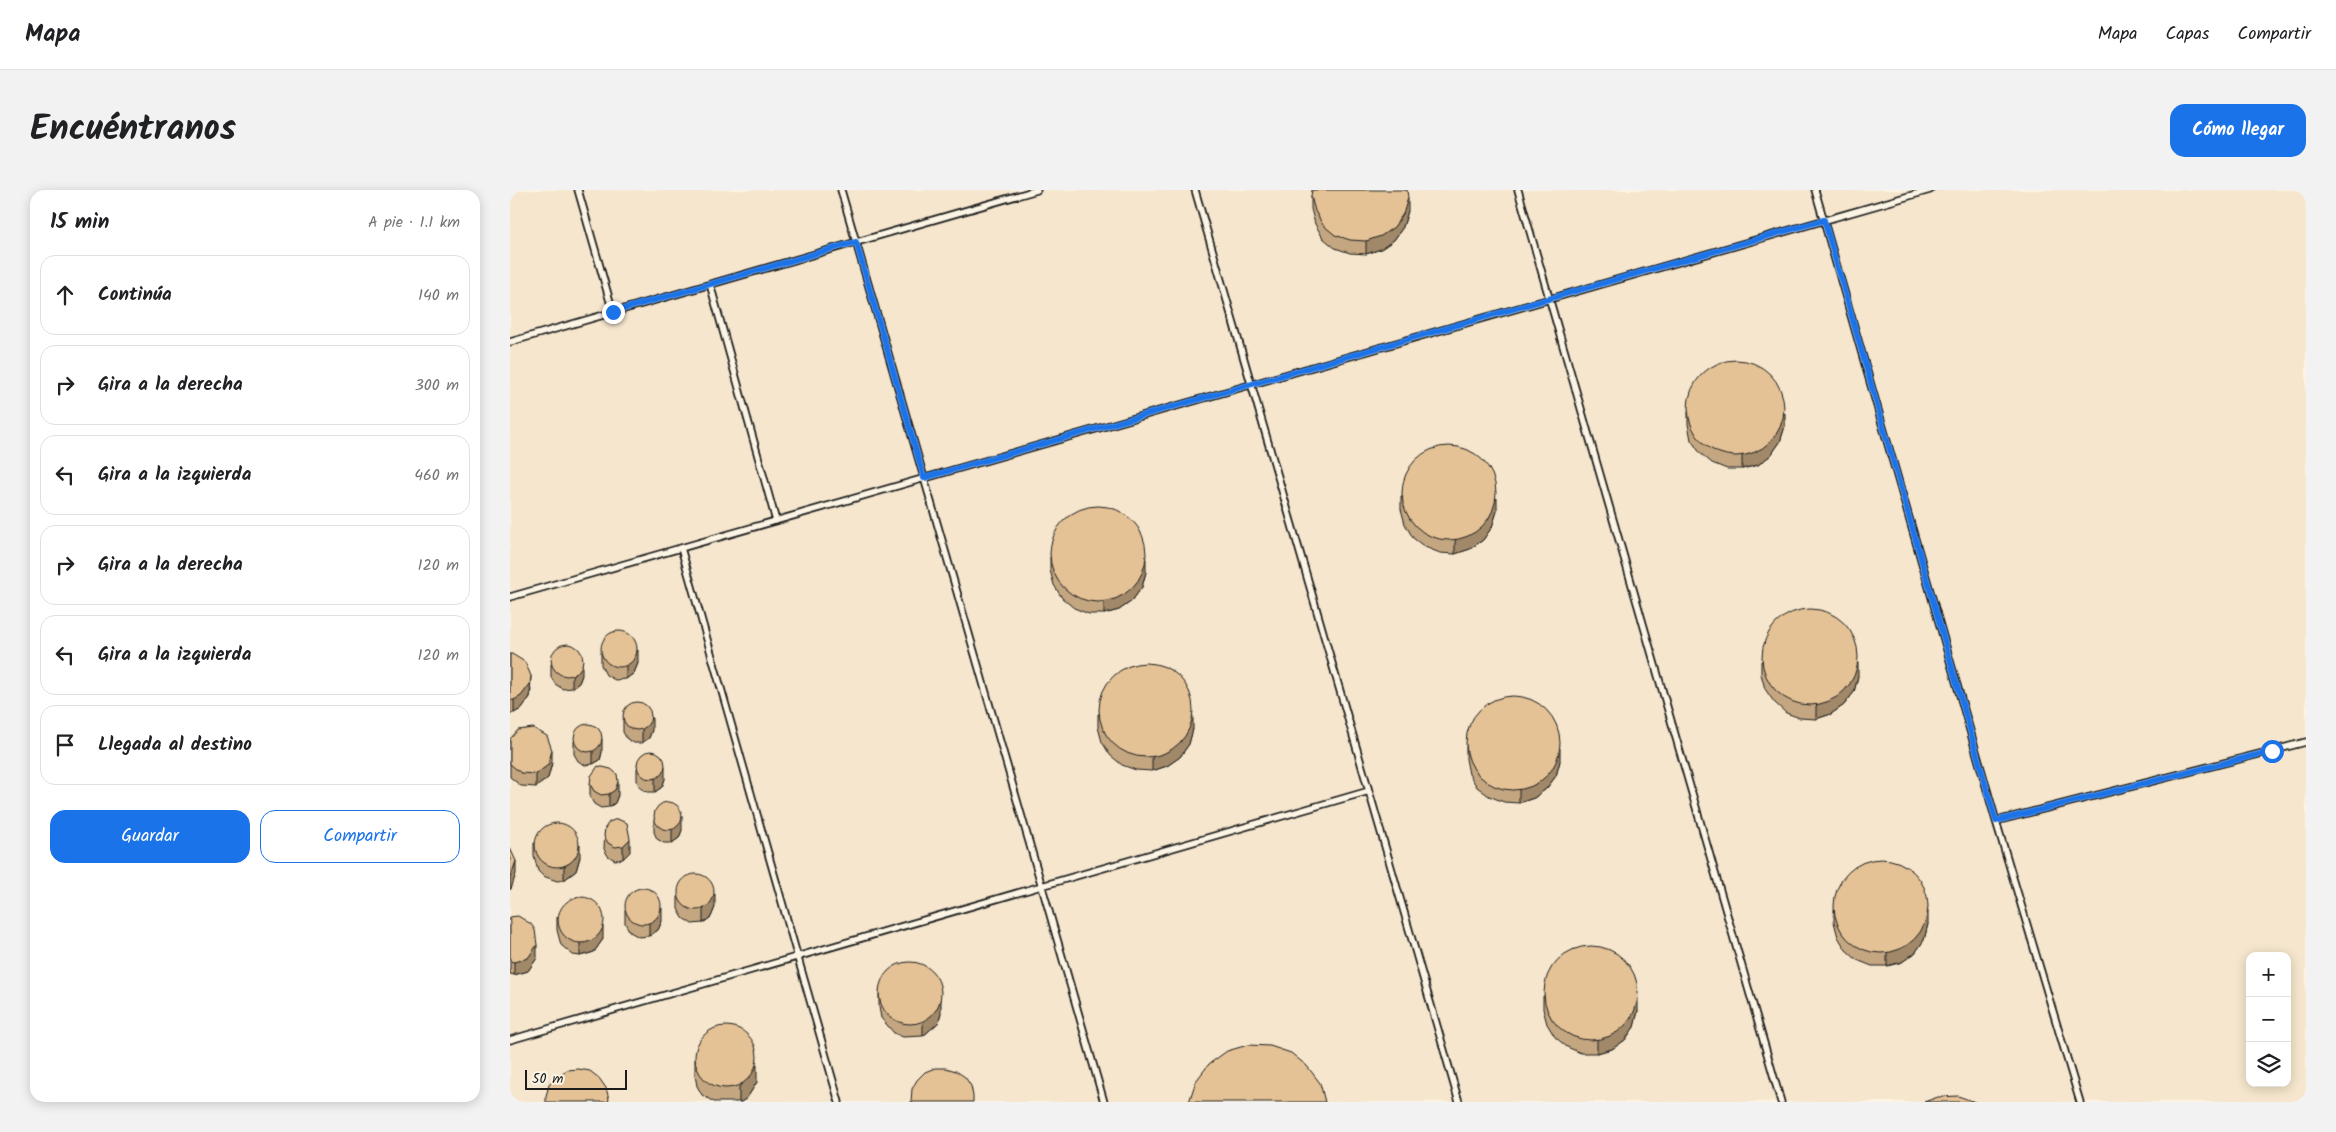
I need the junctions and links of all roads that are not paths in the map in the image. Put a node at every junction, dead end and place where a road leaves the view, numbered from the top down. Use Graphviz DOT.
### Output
graph roads {
  1 [pos="578,190"];
  2 [pos="841,190"];
  3 [pos="1037,190"];
  4 [pos="1195,190"];
  5 [pos="1518,190"];
  6 [pos="1816,190"];
  7 [pos="1930,190"];
  8 [pos="1824,220"];
  9 [pos="856,242"];
  10 [pos="710,284"];
  11 [pos="1549,299"];
  12 [pos="613,312"];
  13 [pos="510,342"];
  14 [pos="1251,385"];
  15 [pos="924,478"];
  16 [pos="776,521"];
  17 [pos="681,548"];
  18 [pos="510,597"];
  19 [pos="2306,742"];
  20 [pos="1369,791"];
  21 [pos="1996,821"];
  22 [pos="1042,886"];
  23 [pos="798,957"];
  24 [pos="510,1040"];
  25 [pos="839,1102"];
  26 [pos="1104,1102"];
  27 [pos="1459,1102"];
  28 [pos="1781,1102"];
  29 [pos="2080,1102"];
  1 -- 12 [label="lane"];
  2 -- 9 [label="lane"];
  3 -- 9 [label="lane"];
  4 -- 14 [label="lane"];
  5 -- 11 [label="lane"];
  6 -- 8 [label="lane"];
  7 -- 8 [label="lane"];
  8 -- 11 [label="lane"];
  8 -- 21 [label="lane"];
  9 -- 10 [label="lane"];
  9 -- 15 [label="lane"];
  10 -- 12 [label="lane"];
  10 -- 16 [label="lane"];
  11 -- 14 [label="lane"];
  11 -- 28 [label="lane"];
  12 -- 13 [label="lane"];
  14 -- 15 [label="lane"];
  14 -- 20 [label="lane"];
  15 -- 16 [label="lane"];
  15 -- 22 [label="lane"];
  16 -- 17 [label="lane"];
  17 -- 18 [label="lane"];
  17 -- 23 [label="lane"];
  19 -- 21 [label="lane"];
  20 -- 22 [label="lane"];
  20 -- 27 [label="lane"];
  21 -- 29 [label="lane"];
  22 -- 23 [label="lane"];
  22 -- 26 [label="lane"];
  23 -- 24 [label="lane"];
  23 -- 25 [label="lane"];
}
